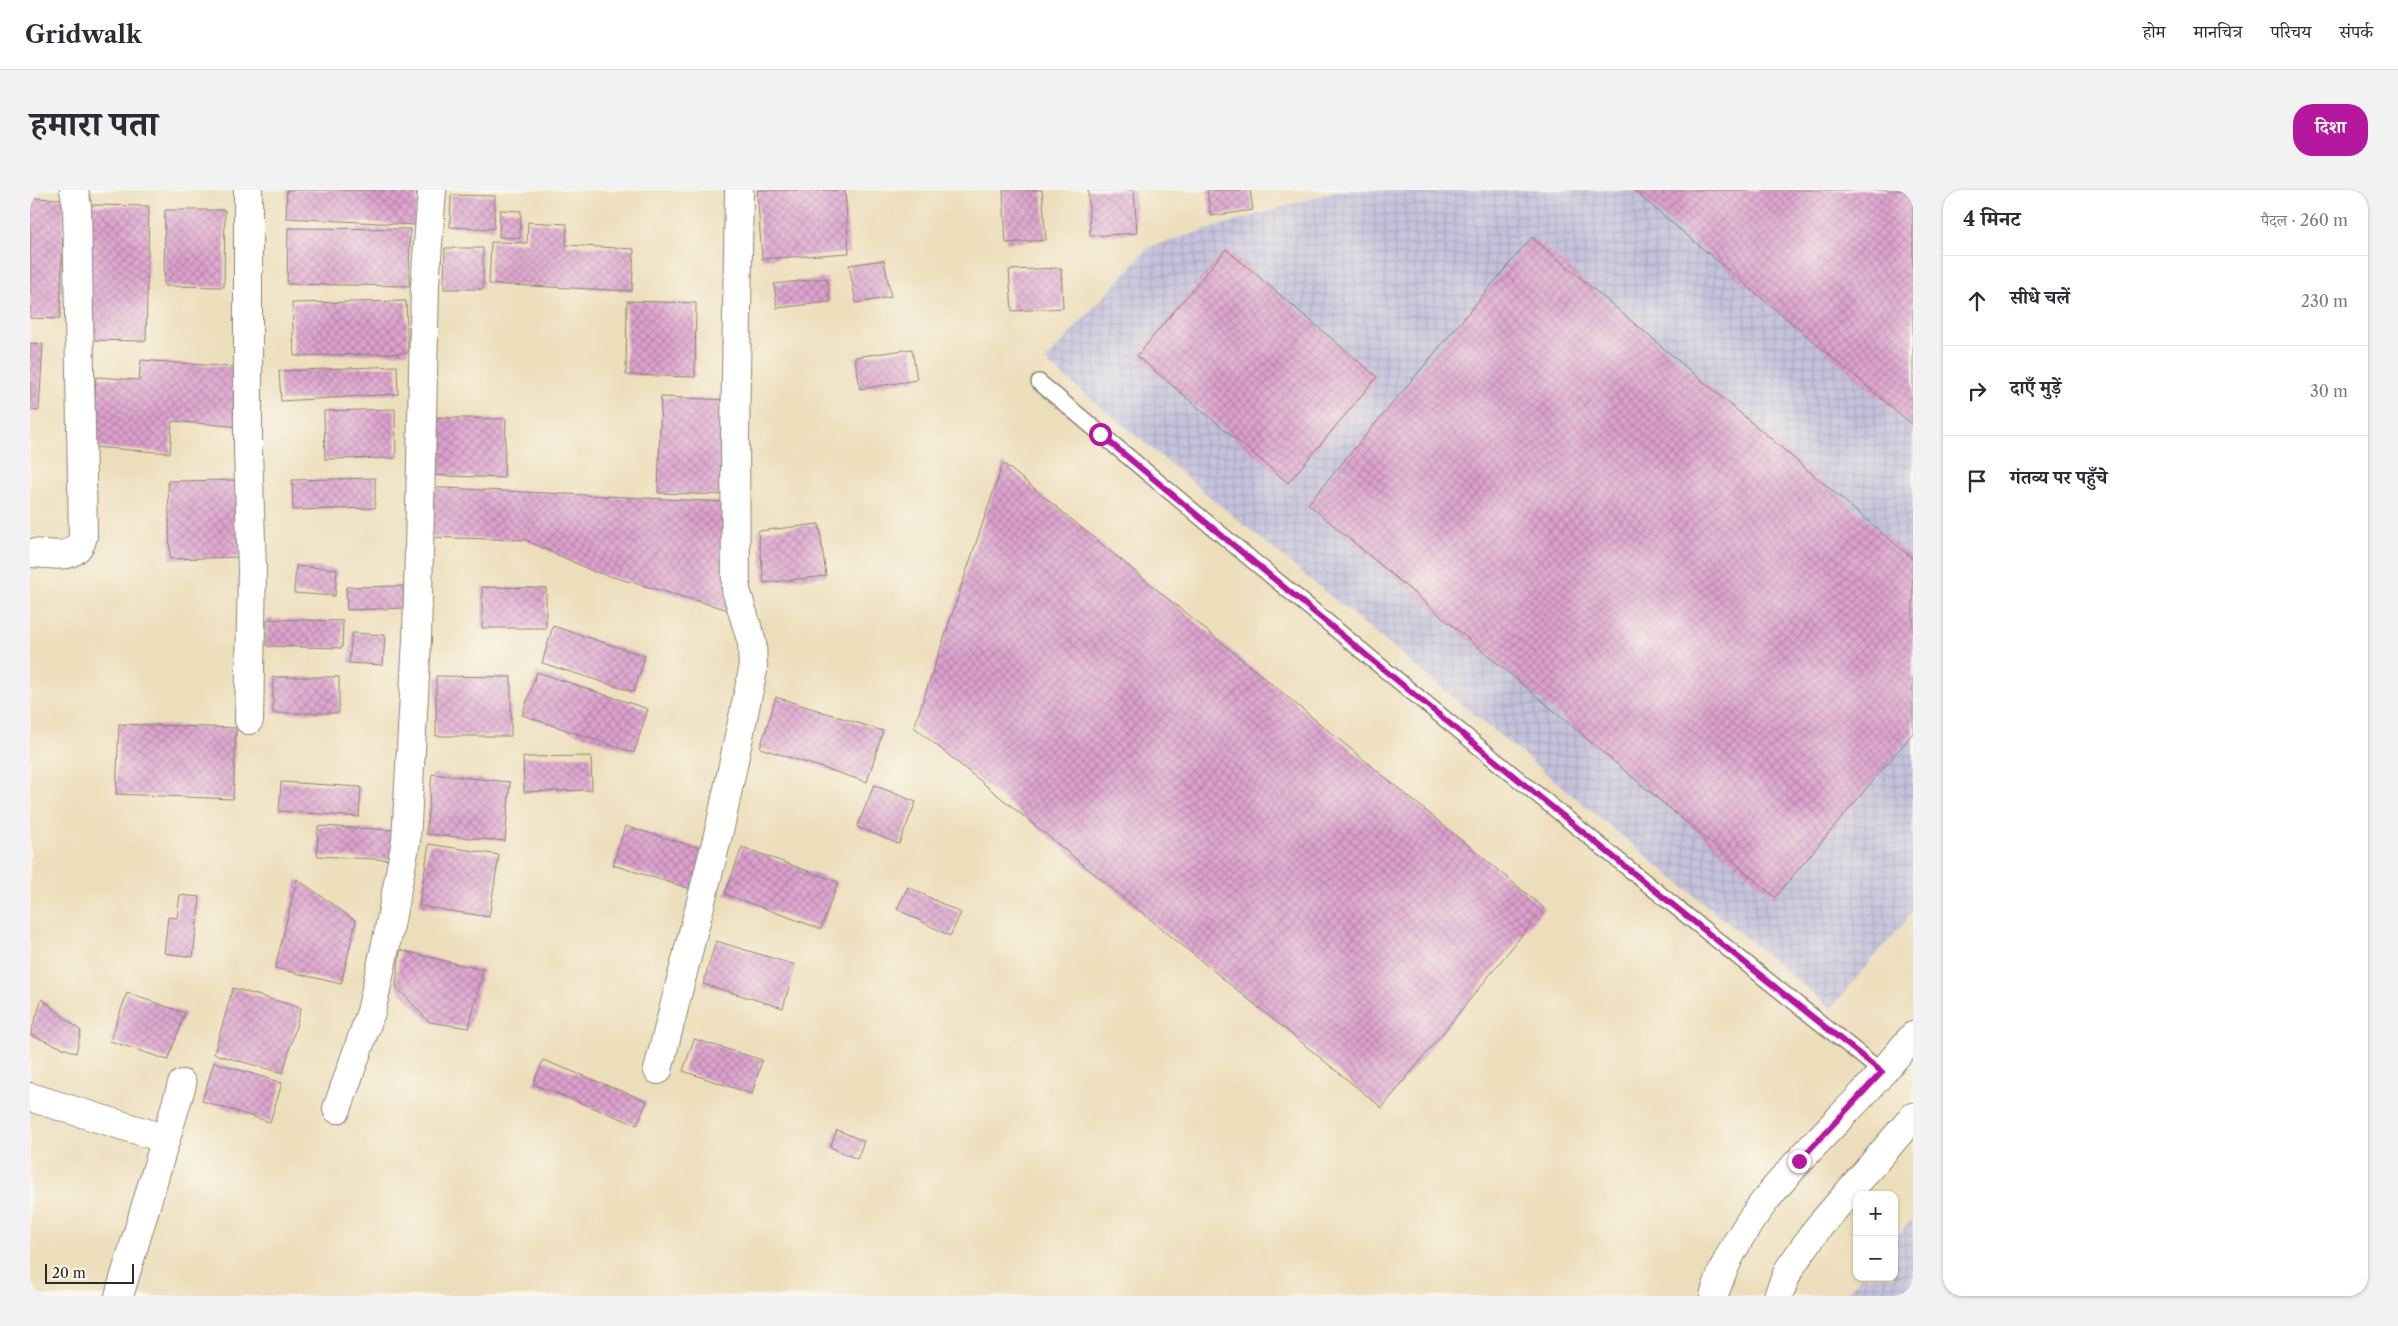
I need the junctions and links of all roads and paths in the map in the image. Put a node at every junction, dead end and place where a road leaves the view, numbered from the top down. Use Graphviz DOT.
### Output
graph roads {
  1 [pos="74,190"];
  2 [pos="248,190"];
  3 [pos="432,190"];
  4 [pos="739,190"];
  5 [pos="1039,382"];
  6 [pos="30,552"];
  7 [pos="249,720"];
  8 [pos="1913,1036"];
  9 [pos="658,1070"];
  10 [pos="1882,1072"];
  11 [pos="182,1084"];
  12 [pos="30,1097"];
  13 [pos="337,1109"];
  14 [pos="1913,1117"];
  15 [pos="166,1139"];
  16 [pos="119,1296"];
  17 [pos="1714,1296"];
  18 [pos="1778,1296"];
  1 -- 6 [label="street"];
  2 -- 7 [label="street"];
  3 -- 13 [label="street"];
  4 -- 9 [label="street"];
  5 -- 10 [label="lane"];
  8 -- 10 [label="street"];
  10 -- 17 [label="street"];
  11 -- 15 [label="street"];
  12 -- 15 [label="street"];
  14 -- 18 [label="street"];
  15 -- 16 [label="street"];
}
